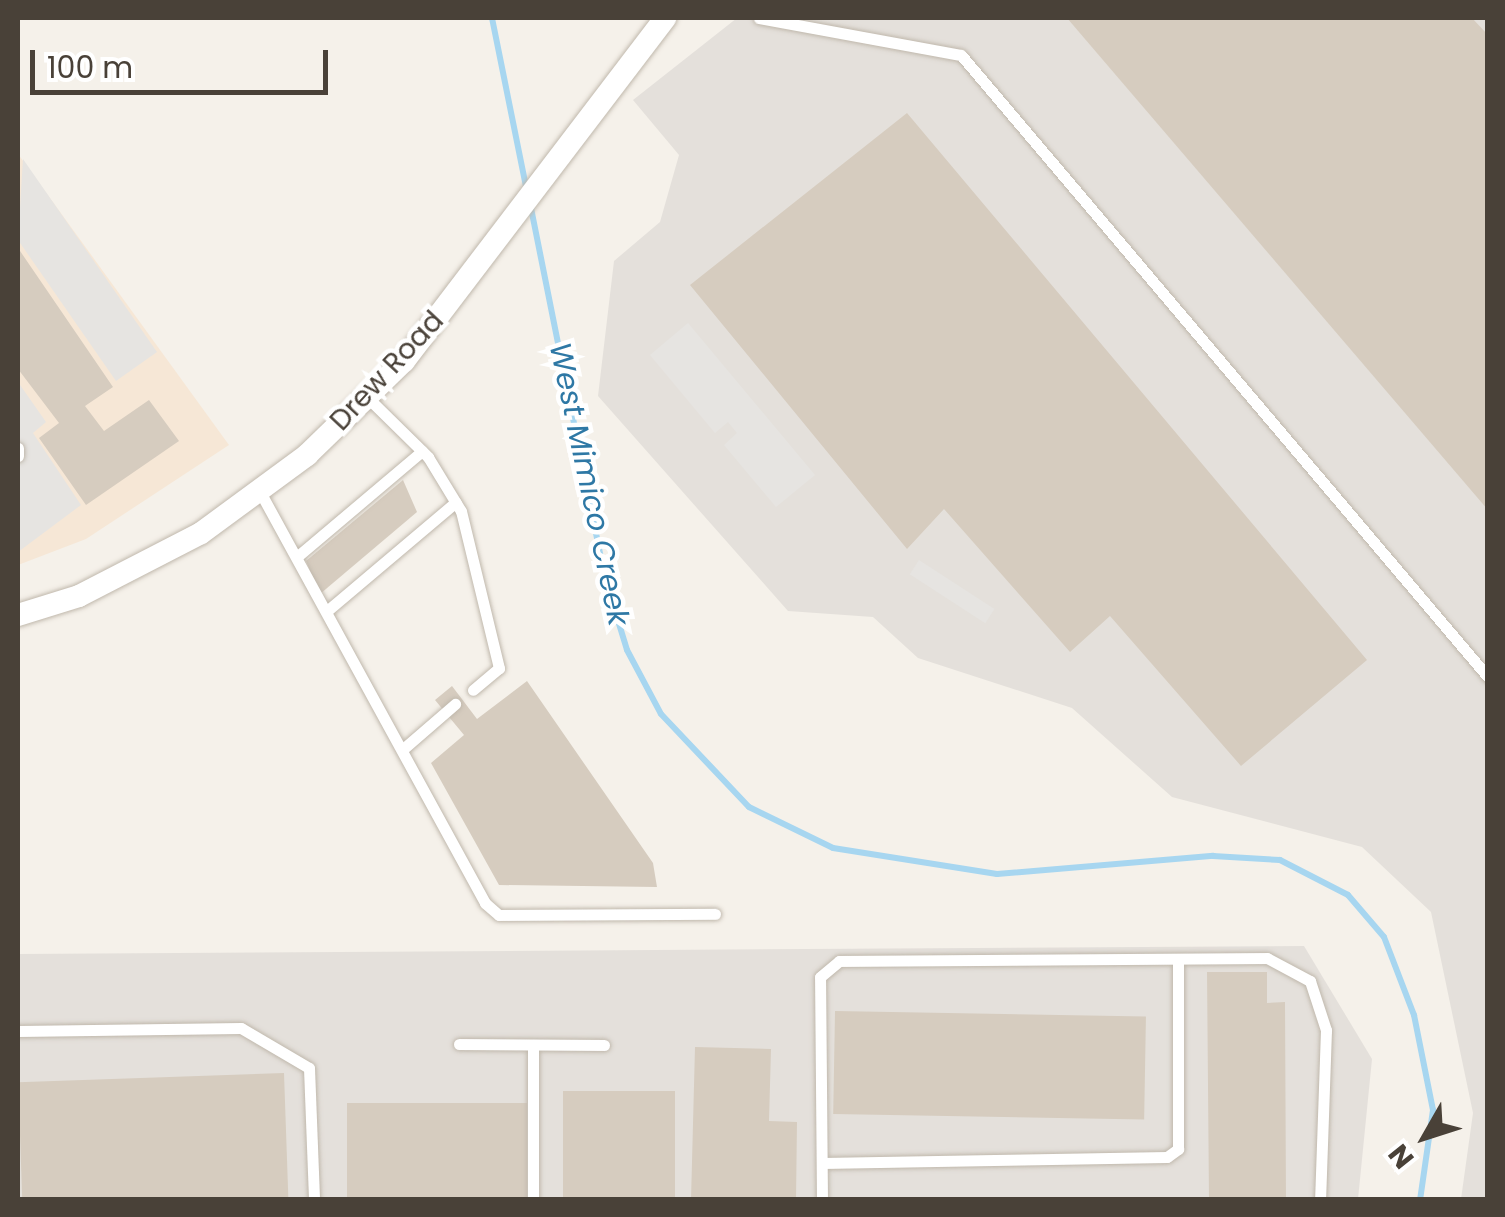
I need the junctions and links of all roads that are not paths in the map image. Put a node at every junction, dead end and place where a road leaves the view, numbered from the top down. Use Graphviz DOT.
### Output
graph roads {
  1 [pos="664,18"];
  2 [pos="759,18"];
  3 [pos="367,397"];
  4 [pos="422,451"];
  5 [pos="259,490"];
  6 [pos="456,502"];
  7 [pos="298,555"];
  8 [pos="328,610"];
  9 [pos="18,615"];
  10 [pos="1488,677"];
  11 [pos="473,690"];
  12 [pos="455,704"];
  13 [pos="403,750"];
  14 [pos="716,914"];
  15 [pos="1178,960"];
  16 [pos="18,1030"];
  17 [pos="459,1044"];
  18 [pos="604,1045"];
  19 [pos="532,1046"];
  20 [pos="822,1163"];
  21 [pos="314,1200"];
  22 [pos="533,1200"];
  23 [pos="822,1200"];
  24 [pos="1320,1200"];
  1 -- 3 [label="street, Drew Road"];
  2 -- 10 [label="lane"];
  3 -- 4 [label="lane"];
  3 -- 5 [label="street, Drew Road"];
  4 -- 6 [label="lane"];
  4 -- 7 [label="lane"];
  5 -- 7 [label="lane"];
  5 -- 9 [label="street, Drew Road"];
  6 -- 8 [label="lane"];
  6 -- 11 [label="lane"];
  7 -- 8 [label="lane"];
  8 -- 13 [label="lane"];
  12 -- 13 [label="lane"];
  13 -- 14 [label="lane"];
  15 -- 20 [label="lane"];
  15 -- 20 [label="lane"];
  15 -- 24 [label="lane"];
  16 -- 21 [label="lane"];
  17 -- 19 [label="lane"];
  18 -- 19 [label="lane"];
  19 -- 22 [label="lane"];
  20 -- 23 [label="lane"];
}
